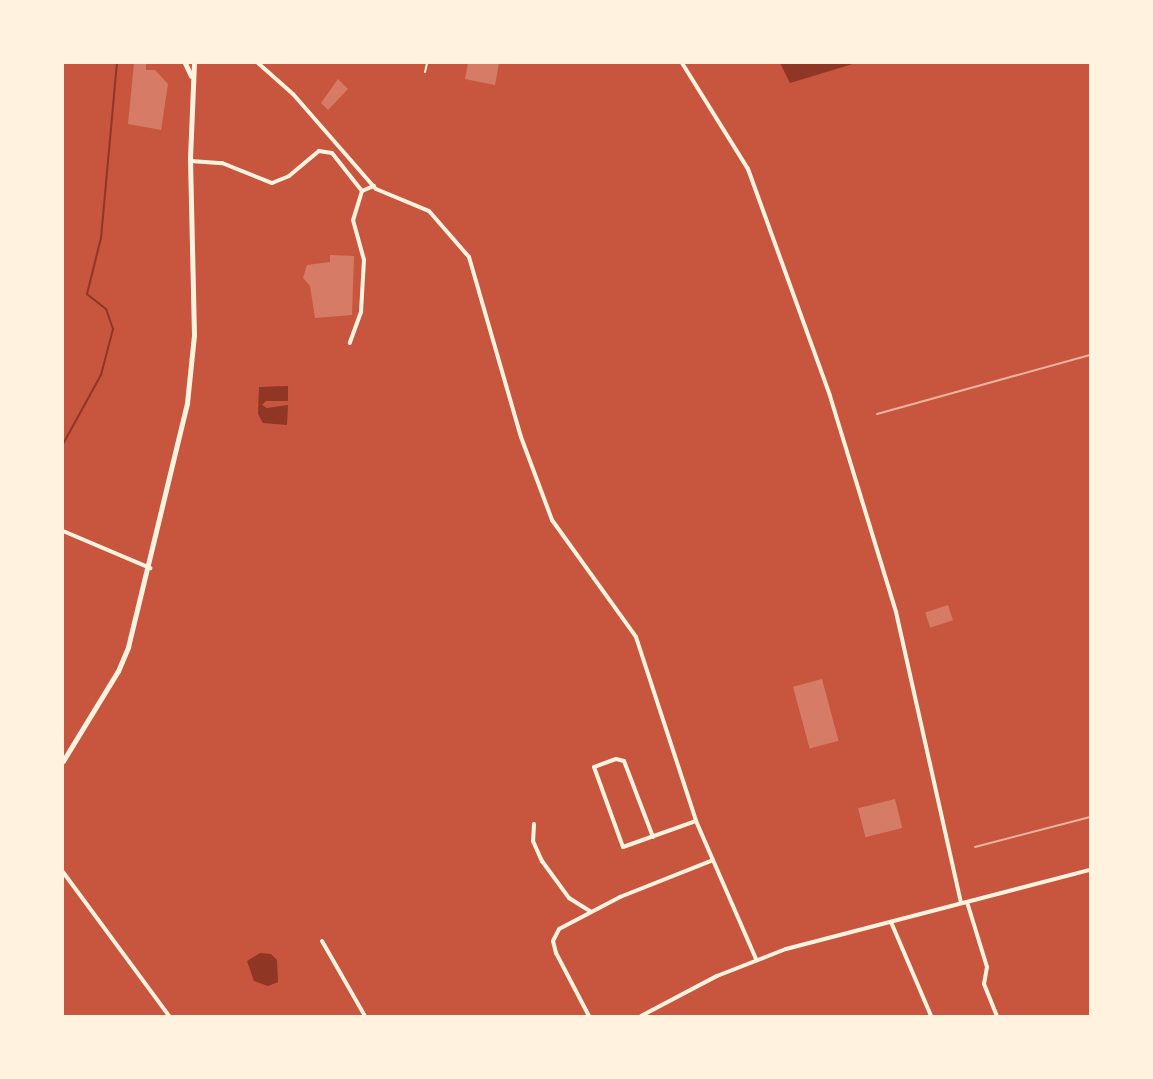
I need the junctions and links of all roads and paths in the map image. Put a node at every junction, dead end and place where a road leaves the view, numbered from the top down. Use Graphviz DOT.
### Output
graph roads {
  1 [pos="185,63"];
  2 [pos="194,63"];
  3 [pos="258,63"];
  4 [pos="427,63"];
  5 [pos="682,63"];
  6 [pos="425,72"];
  7 [pos="192,77"];
  8 [pos="190,161"];
  9 [pos="374,186"];
  10 [pos="362,191"];
  11 [pos="350,343"];
  12 [pos="63,531"];
  13 [pos="150,568"];
  14 [pos="63,761"];
  15 [pos="696,821"];
  16 [pos="534,824"];
  17 [pos="652,837"];
  18 [pos="713,860"];
  19 [pos="1090,870"];
  20 [pos="63,872"];
  21 [pos="967,902"];
  22 [pos="961,903"];
  23 [pos="590,911"];
  24 [pos="891,922"];
  25 [pos="322,941"];
  26 [pos="756,959"];
  27 [pos="169,1016"];
  28 [pos="365,1016"];
  29 [pos="589,1016"];
  30 [pos="642,1016"];
  31 [pos="931,1016"];
  32 [pos="998,1016"];
  1 -- 7 [label="street"];
  2 -- 7 [label="street"];
  3 -- 9 [label="street"];
  4 -- 6 [label="lane"];
  5 -- 22 [label="street"];
  7 -- 8 [label="street"];
  8 -- 10 [label="street"];
  8 -- 13 [label="street"];
  9 -- 10 [label="street"];
  9 -- 15 [label="street"];
  10 -- 11 [label="street"];
  12 -- 13 [label="street"];
  13 -- 14 [label="street"];
  15 -- 17 [label="street"];
  15 -- 18 [label="street"];
  16 -- 23 [label="street"];
  17 -- 17 [label="street"];
  18 -- 23 [label="street"];
  18 -- 26 [label="street"];
  19 -- 21 [label="street"];
  20 -- 27 [label="street"];
  21 -- 22 [label="street"];
  21 -- 32 [label="street"];
  22 -- 24 [label="street"];
  23 -- 29 [label="street"];
  24 -- 26 [label="street"];
  24 -- 31 [label="street"];
  25 -- 28 [label="street"];
  26 -- 30 [label="street"];
}
